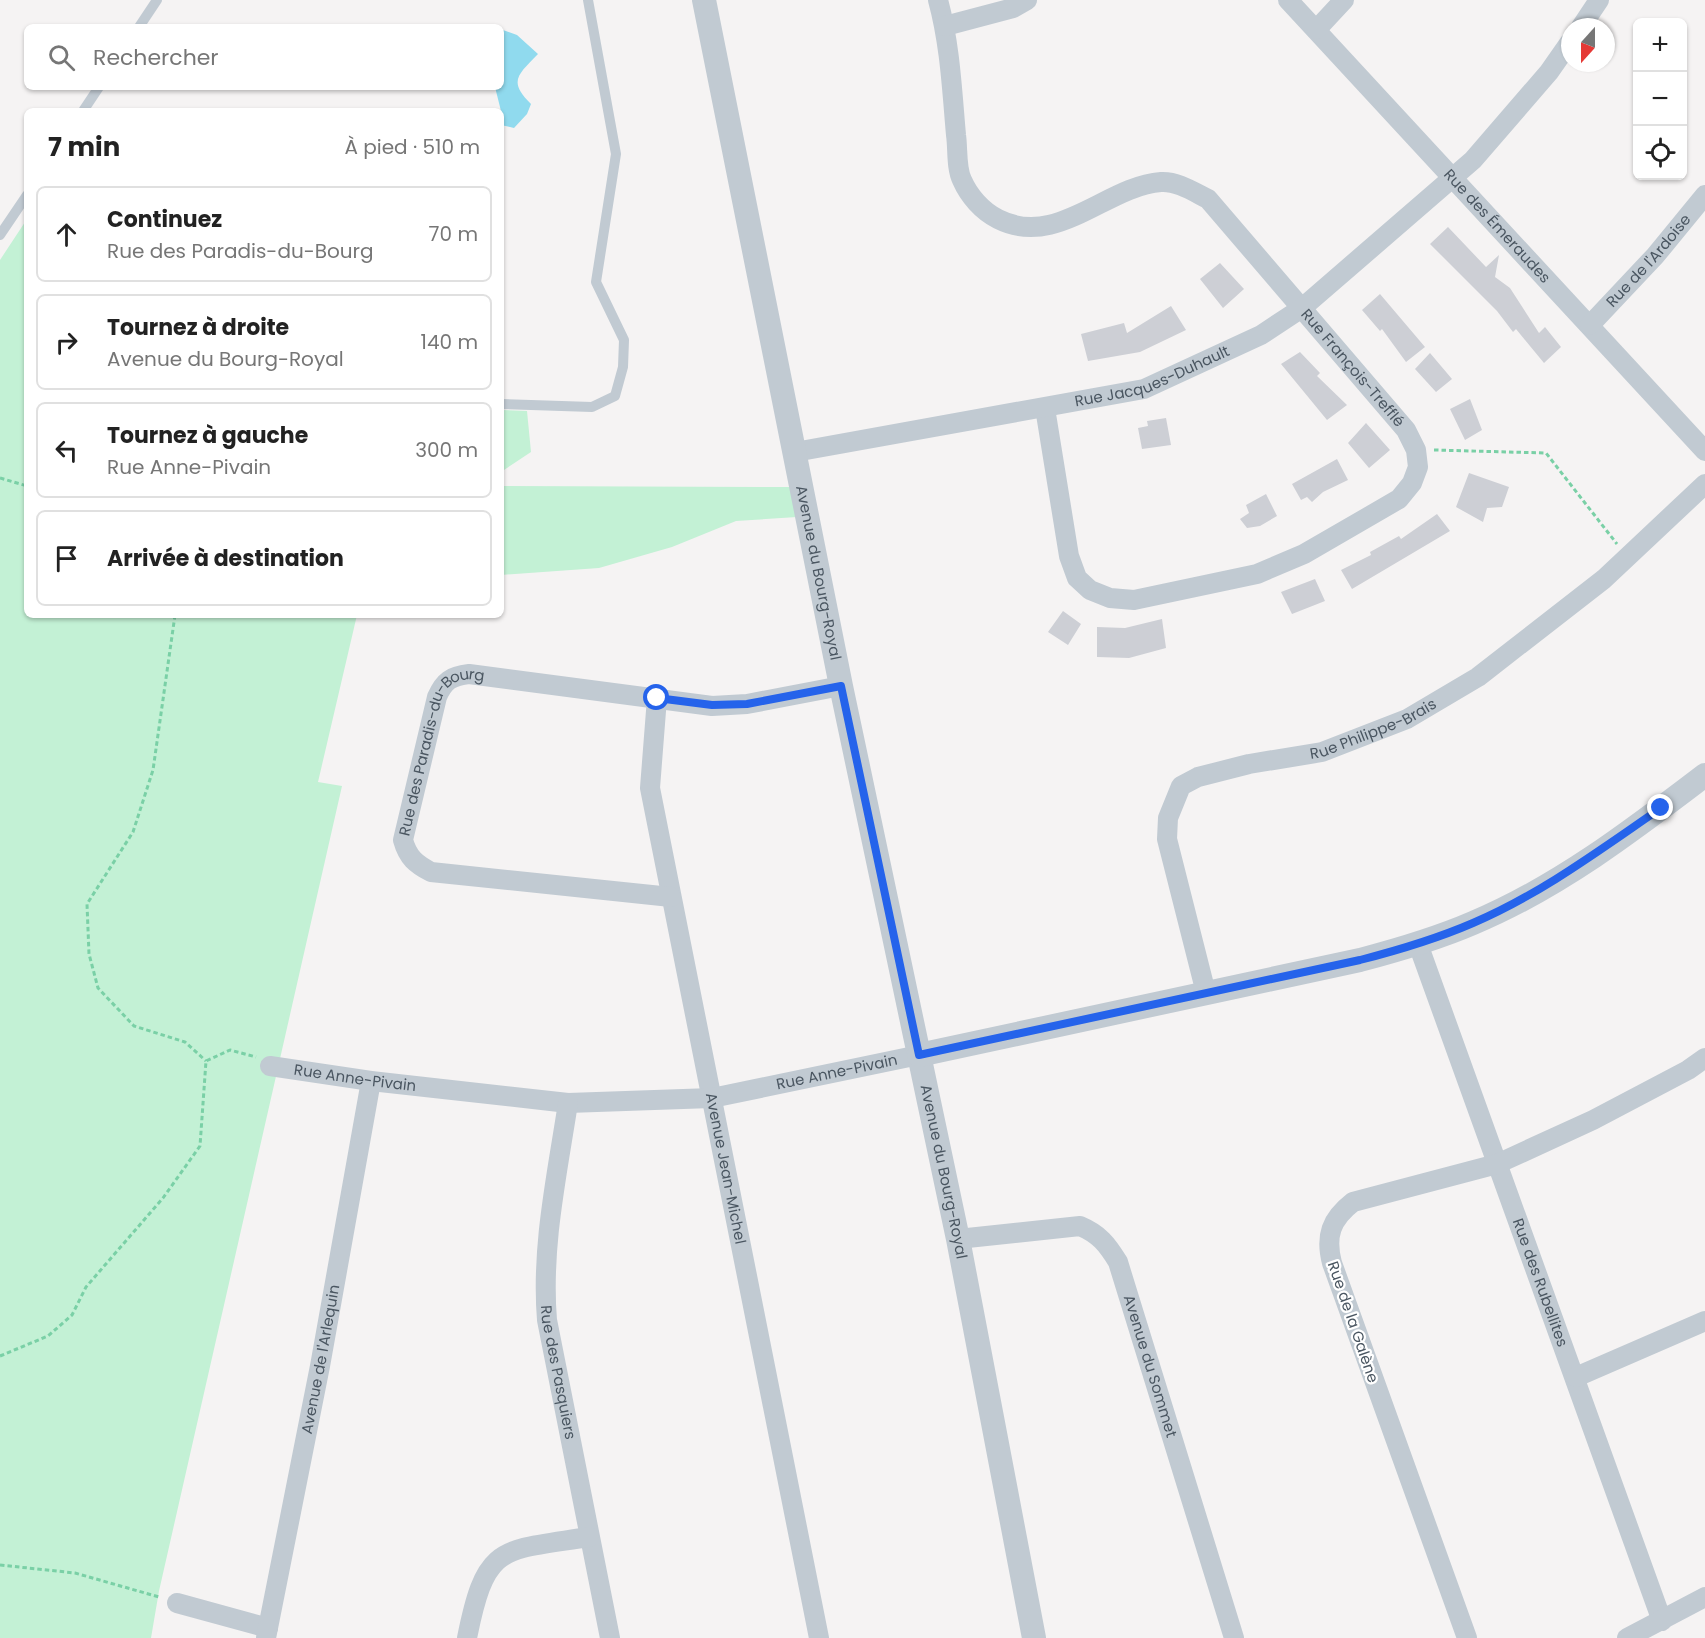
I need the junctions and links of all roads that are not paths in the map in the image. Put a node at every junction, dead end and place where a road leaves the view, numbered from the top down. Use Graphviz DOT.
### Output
graph roads {
  1 [pos="157,0"];
  2 [pos="588,0"];
  3 [pos="704,0"];
  4 [pos="938,0"];
  5 [pos="1027,0"];
  6 [pos="1288,0"];
  7 [pos="1344,0"];
  8 [pos="1599,0"];
  9 [pos="1587,18"];
  10 [pos="141,24"];
  11 [pos="945,26"];
  12 [pos="1317,29"];
  13 [pos="1561,55"];
  14 [pos="97,90"];
  15 [pos="85,108"];
  16 [pos="1450,177"];
  17 [pos="1705,195"];
  18 [pos="24,200"];
  19 [pos="0,236"];
  20 [pos="1302,308"];
  21 [pos="1590,325"];
  22 [pos="504,404"];
  23 [pos="1045,408"];
  24 [pos="1705,451"];
  25 [pos="795,452"];
  26 [pos="1705,484"];
  27 [pos="841,686"];
  28 [pos="657,698"];
  29 [pos="1705,775"];
  30 [pos="671,897"];
  31 [pos="1418,944"];
  32 [pos="1206,993"];
  33 [pos="919,1055"];
  34 [pos="1705,1058"];
  35 [pos="270,1066"];
  36 [pos="371,1081"];
  37 [pos="712,1098"];
  38 [pos="568,1103"];
  39 [pos="1497,1164"];
  40 [pos="958,1239"];
  41 [pos="1705,1321"];
  42 [pos="1576,1377"];
  43 [pos="589,1537"];
  44 [pos="1705,1598"];
  45 [pos="177,1602"];
  46 [pos="1662,1621"];
  47 [pos="267,1633"];
  48 [pos="467,1638"];
  49 [pos="610,1638"];
  50 [pos="819,1638"];
  51 [pos="1034,1638"];
  52 [pos="1234,1638"];
  53 [pos="1467,1638"];
  54 [pos="1627,1638"];
  1 -- 10 [label="lane"];
  2 -- 22 [label="lane"];
  3 -- 25 [label="street, Avenue du Bourg-Royal"];
  4 -- 11 [label="street, Rue François-Trefflé"];
  5 -- 11 [label="street"];
  6 -- 12 [label="street, Rue des Émeraudes"];
  7 -- 12 [label="street"];
  8 -- 9 [label="street"];
  11 -- 20 [label="street, Rue François-Trefflé"];
  12 -- 16 [label="street, Rue des Émeraudes"];
  13 -- 16 [label="street, Rue Jacques-Duhault"];
  14 -- 15 [label="lane"];
  16 -- 20 [label="street, Rue Jacques-Duhault"];
  16 -- 21 [label="street, Rue des Émeraudes"];
  17 -- 21 [label="street, Rue de l'Ardoise"];
  18 -- 19 [label="lane"];
  20 -- 23 [label="street, Rue Jacques-Duhault"];
  20 -- 23 [label="street, Rue François-Trefflé"];
  21 -- 24 [label="street, Rue des Émeraudes"];
  23 -- 25 [label="street, Rue Jacques-Duhault"];
  25 -- 27 [label="street, Avenue du Bourg-Royal"];
  26 -- 32 [label="street, Rue Philippe-Brais"];
  27 -- 28 [label="street, Rue des Paradis-du-Bourg"];
  27 -- 33 [label="street, Avenue du Bourg-Royal"];
  28 -- 30 [label="street, Avenue Jean-Michel"];
  28 -- 30 [label="street, Rue des Paradis-du-Bourg"];
  29 -- 31 [label="street, Rue Anne-Pivain"];
  30 -- 37 [label="street, Avenue Jean-Michel"];
  31 -- 32 [label="street, Rue Anne-Pivain"];
  31 -- 39 [label="street, Rue des Rubellites"];
  32 -- 33 [label="street, Rue Anne-Pivain"];
  33 -- 37 [label="street, Rue Anne-Pivain"];
  33 -- 40 [label="street, Avenue du Bourg-Royal"];
  34 -- 39 [label="street, Rue de la Galène"];
  35 -- 36 [label="street, Rue Anne-Pivain"];
  36 -- 38 [label="street, Rue Anne-Pivain"];
  36 -- 47 [label="street, Avenue de l'Arlequin"];
  37 -- 38 [label="street, Rue Anne-Pivain"];
  37 -- 50 [label="street, Avenue Jean-Michel"];
  38 -- 43 [label="street, Rue des Pasquiers"];
  39 -- 42 [label="street, Rue des Rubellites"];
  39 -- 53 [label="street, Rue de la Galène"];
  40 -- 51 [label="street, Avenue du Bourg-Royal"];
  40 -- 52 [label="street, Avenue du Sommet"];
  41 -- 42 [label="street"];
  42 -- 46 [label="street, Rue des Rubellites"];
  43 -- 48 [label="street"];
  43 -- 49 [label="street, Rue des Pasquiers"];
  44 -- 46 [label="street"];
  45 -- 47 [label="street"];
  46 -- 54 [label="street"];
}
